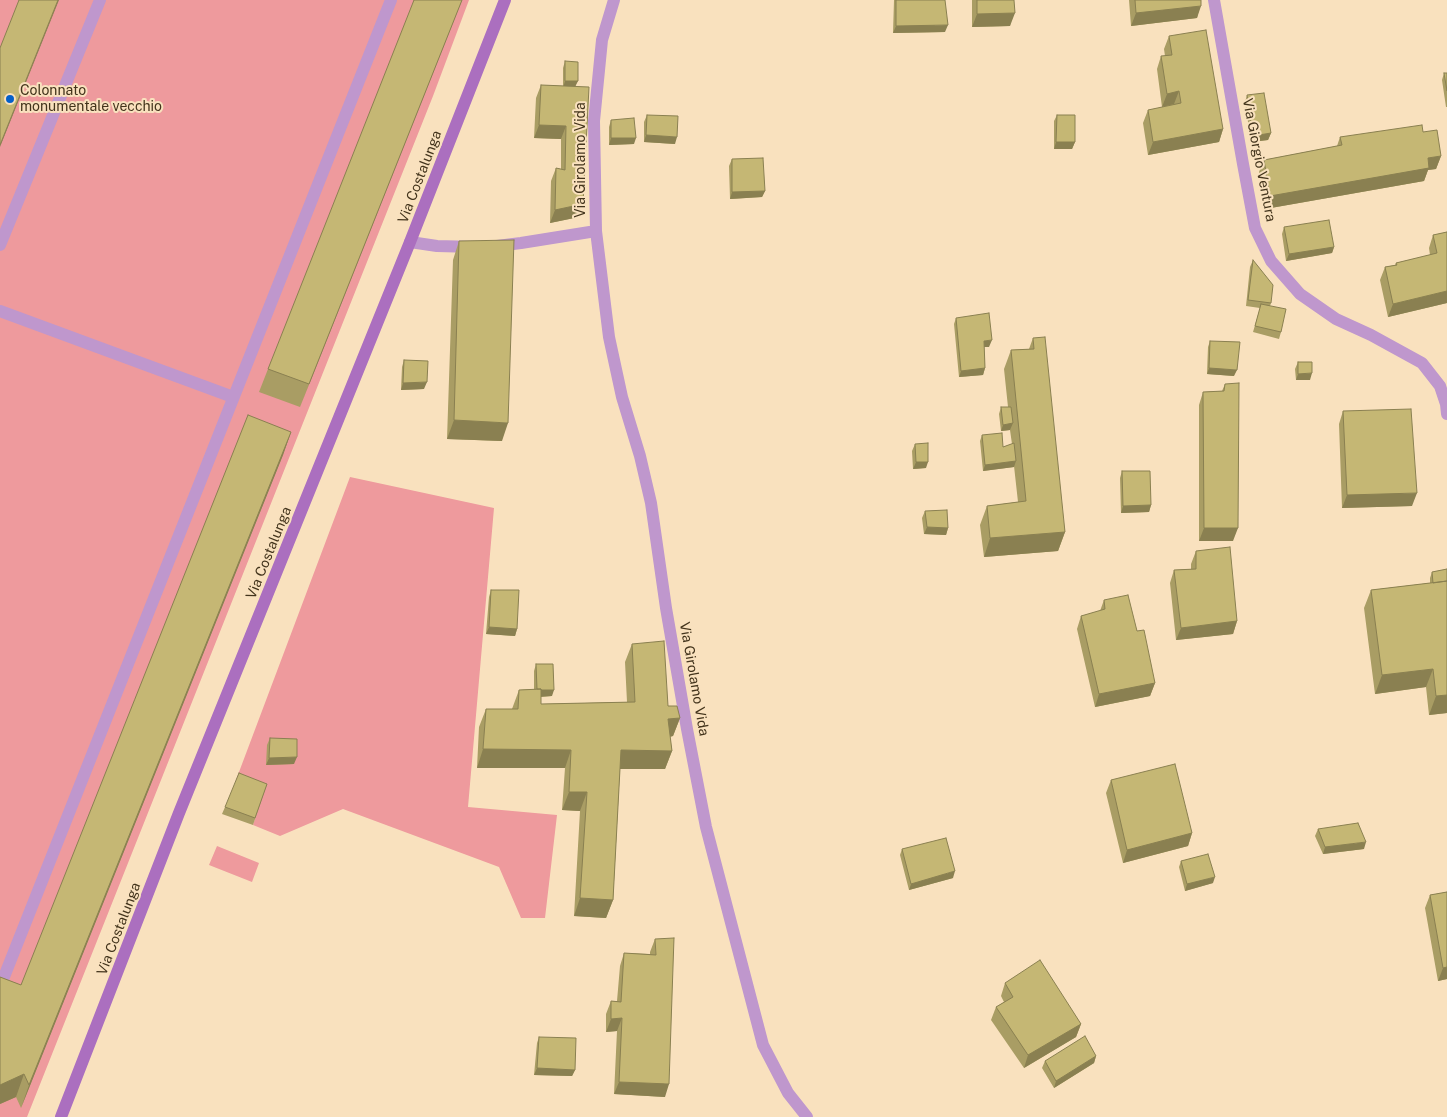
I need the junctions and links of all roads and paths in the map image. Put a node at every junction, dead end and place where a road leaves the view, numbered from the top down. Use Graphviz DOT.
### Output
graph roads {
  1 [pos="100,0"];
  2 [pos="391,0"];
  3 [pos="505,0"];
  4 [pos="614,0"];
  5 [pos="1214,0"];
  6 [pos="596,231"];
  7 [pos="410,242"];
  8 [pos="0,245"];
  9 [pos="0,311"];
  10 [pos="233,397"];
  11 [pos="1447,414"];
  12 [pos="0,987"];
  13 [pos="61,1117"];
  14 [pos="807,1117"];
  1 -- 8 [label="street"];
  2 -- 10 [label="street"];
  3 -- 7 [label="street, Via Costalunga"];
  4 -- 6 [label="street, Via Girolamo Vida"];
  5 -- 11 [label="street, Via Giorgio Ventura"];
  6 -- 7 [label="street, Via Girolamo Vida"];
  6 -- 14 [label="street, Via Girolamo Vida"];
  7 -- 13 [label="street, Via Costalunga"];
  9 -- 10 [label="street"];
  10 -- 12 [label="street"];
}
